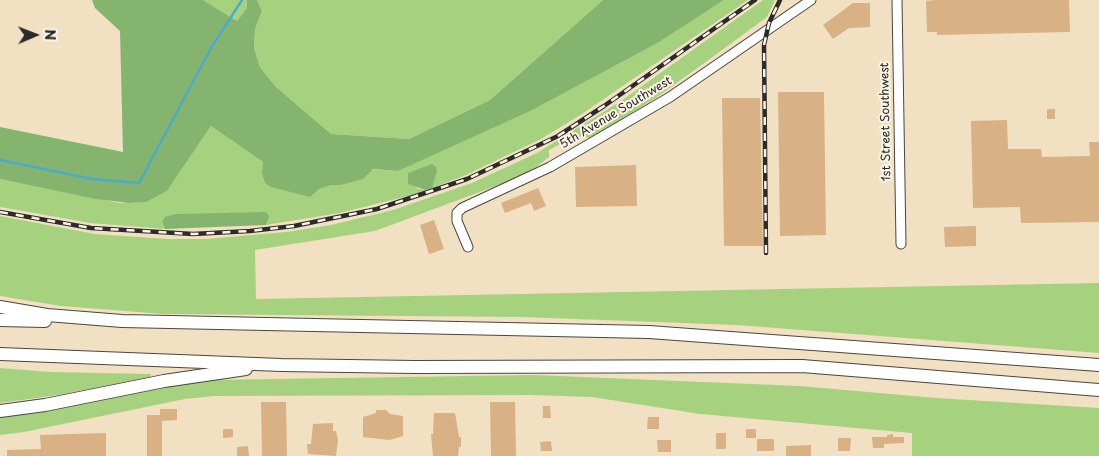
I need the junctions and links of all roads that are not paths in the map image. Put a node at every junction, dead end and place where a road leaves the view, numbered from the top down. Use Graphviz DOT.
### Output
graph roads {
  1 [pos="811,0"];
  2 [pos="897,0"];
  3 [pos="901,244"];
  4 [pos="468,247"];
  5 [pos="0,307"];
  6 [pos="0,320"];
  7 [pos="122,321"];
  8 [pos="0,354"];
  9 [pos="281,365"];
  10 [pos="1099,365"];
  11 [pos="1099,390"];
  12 [pos="0,411"];
  1 -- 4 [label="street, 5th Avenue Southwest"];
  2 -- 3 [label="street, 1st Street Southwest"];
  5 -- 7 [label="highway"];
  6 -- 7 [label="highway"];
  7 -- 10 [label="highway"];
  8 -- 9 [label="highway"];
  9 -- 11 [label="highway"];
  9 -- 12 [label="highway"];
}
